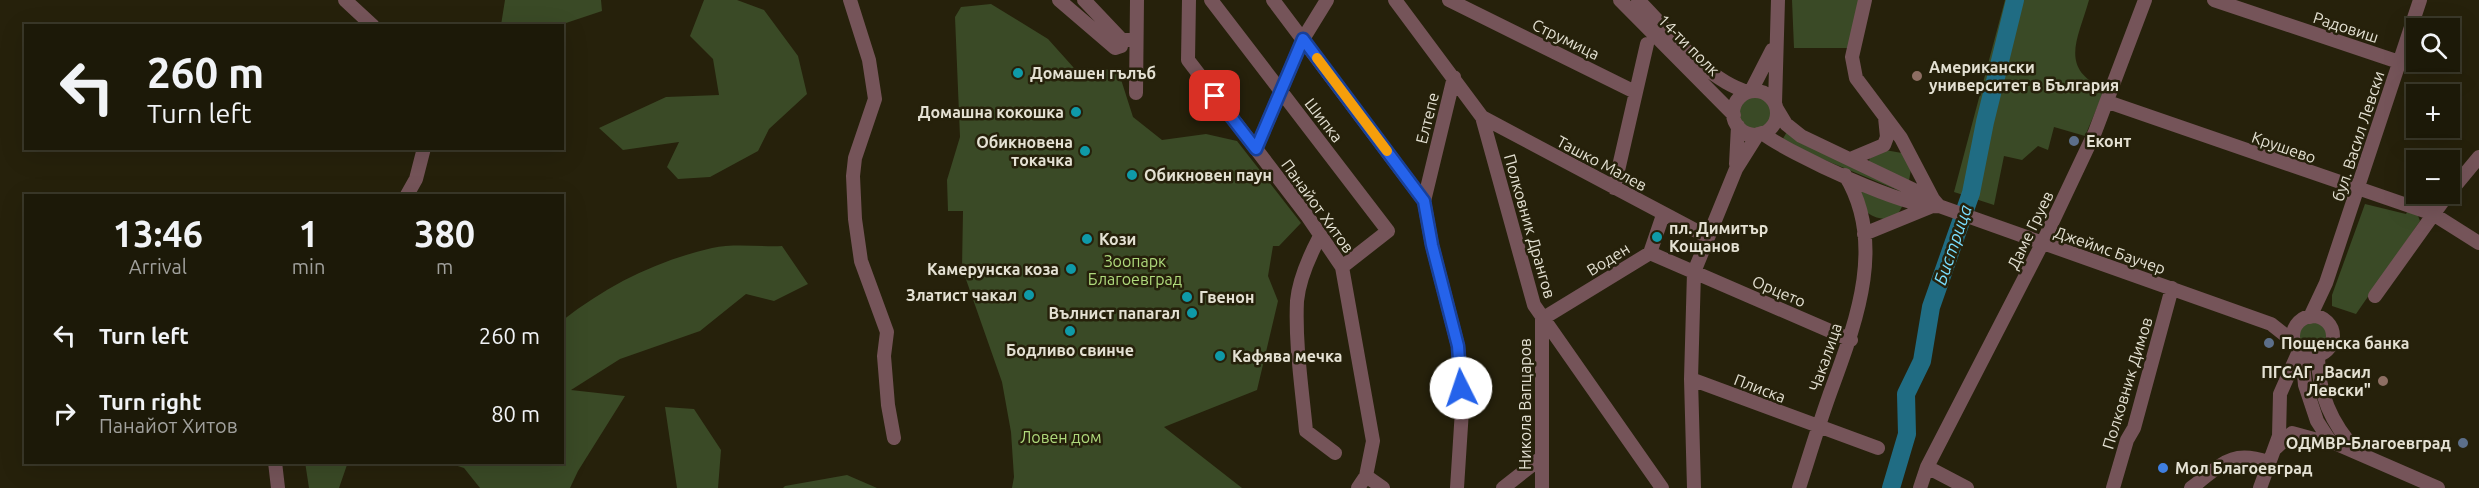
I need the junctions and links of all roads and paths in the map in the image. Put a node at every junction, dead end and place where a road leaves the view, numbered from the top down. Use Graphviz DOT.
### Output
graph roads {
  1 [pos="345,0"];
  2 [pos="850,0"];
  3 [pos="1059,0"];
  4 [pos="1084,0"];
  5 [pos="1137,0"];
  6 [pos="1189,0"];
  7 [pos="1211,0"];
  8 [pos="1273,0"];
  9 [pos="1327,0"];
  10 [pos="1395,0"];
  11 [pos="1449,0"];
  12 [pos="1620,0"];
  13 [pos="1638,0"];
  14 [pos="1778,0"];
  15 [pos="1865,0"];
  16 [pos="2145,0"];
  17 [pos="2214,0"];
  18 [pos="2420,0"];
  19 [pos="370,24"];
  20 [pos="1777,34"];
  21 [pos="1303,39"];
  22 [pos="1122,40"];
  23 [pos="1137,41"];
  24 [pos="1647,45"];
  25 [pos="2400,62"];
  26 [pos="1454,77"];
  27 [pos="1281,92"];
  28 [pos="1635,92"];
  29 [pos="1750,92"];
  30 [pos="1136,93"];
  31 [pos="2108,102"];
  32 [pos="1776,106"];
  33 [pos="1885,115"];
  34 [pos="1482,117"];
  35 [pos="1736,120"];
  36 [pos="1760,134"];
  37 [pos="1881,147"];
  38 [pos="1256,149"];
  39 [pos="423,150"];
  40 [pos="1911,156"];
  41 [pos="2479,157"];
  42 [pos="1853,158"];
  43 [pos="1736,169"];
  44 [pos="1845,175"];
  45 [pos="2460,180"];
  46 [pos="1614,188"];
  47 [pos="2357,190"];
  48 [pos="408,194"];
  49 [pos="1910,195"];
  50 [pos="1424,201"];
  51 [pos="1857,203"];
  52 [pos="1934,204"];
  53 [pos="2441,204"];
  54 [pos="2433,214"];
  55 [pos="1664,215"];
  56 [pos="1892,223"];
  57 [pos="1864,234"];
  58 [pos="1320,236"];
  59 [pos="1708,237"];
  60 [pos="2479,243"];
  61 [pos="2042,244"];
  62 [pos="1650,253"];
  63 [pos="1342,267"];
  64 [pos="1694,272"];
  65 [pos="2326,283"];
  66 [pos="2172,288"];
  67 [pos="2375,296"];
  68 [pos="1542,319"];
  69 [pos="2304,319"];
  70 [pos="2325,321"];
  71 [pos="2271,324"];
  72 [pos="1851,340"];
  73 [pos="2298,349"];
  74 [pos="2318,356"];
  75 [pos="1691,379"];
  76 [pos="1818,427"];
  77 [pos="894,438"];
  78 [pos="2335,445"];
  79 [pos="1878,448"];
  80 [pos="2358,452"];
  81 [pos="1335,453"];
  82 [pos="1541,458"];
  83 [pos="2269,458"];
  84 [pos="275,464"];
  85 [pos="1927,467"];
  86 [pos="1362,482"];
  87 [pos="278,488"];
  88 [pos="1383,488"];
  89 [pos="1457,488"];
  90 [pos="1503,488"];
  91 [pos="1542,488"];
  92 [pos="1662,488"];
  93 [pos="1694,488"];
  94 [pos="1799,488"];
  95 [pos="1920,488"];
  96 [pos="1967,488"];
  97 [pos="2114,488"];
  98 [pos="2192,488"];
  99 [pos="2260,488"];
  100 [pos="2438,488"];
  1 -- 19 [label="street"];
  2 -- 77 [label="street"];
  3 -- 22 [label="street"];
  4 -- 22 [label="street"];
  5 -- 23 [label="street"];
  6 -- 38 [label="street, Панайот Хитов"];
  7 -- 27 [label="street, Шипка"];
  8 -- 21 [label="street"];
  9 -- 21 [label="street"];
  10 -- 26 [label="street, Полковник Дрангов"];
  11 -- 28 [label="street, Струмица"];
  12 -- 35 [label="street, 14-ти полк"];
  13 -- 29 [label="street, 14-ти полк"];
  14 -- 20 [label="street"];
  15 -- 33 [label="street"];
  16 -- 31 [label="street, Даме Груев"];
  17 -- 25 [label="street, Радовиш"];
  18 -- 25 [label="street, бул. Васил Левски"];
  20 -- 29 [label="street"];
  20 -- 32 [label="street"];
  21 -- 27 [label="street"];
  21 -- 50 [label="street"];
  22 -- 23 [label="street"];
  23 -- 30 [label="street"];
  24 -- 28 [label="street"];
  25 -- 47 [label="street, бул. Васил Левски"];
  26 -- 34 [label="street, Полковник Дрангов"];
  26 -- 50 [label="street, Елтепе"];
  27 -- 38 [label="street"];
  27 -- 63 [label="street, Шипка"];
  28 -- 46 [label="street"];
  29 -- 32 [label="street"];
  29 -- 35 [label="street"];
  31 -- 47 [label="street, Крушево"];
  31 -- 61 [label="street, Даме Груев"];
  32 -- 36 [label="street"];
  32 -- 42 [label="street, Джеймс Баучер"];
  33 -- 37 [label="street"];
  33 -- 40 [label="street"];
  34 -- 46 [label="street, Ташко Малев"];
  34 -- 68 [label="street, Полковник Дрангов"];
  35 -- 36 [label="street"];
  35 -- 43 [label="street"];
  36 -- 43 [label="street"];
  36 -- 44 [label="street, Джеймс Баучер"];
  37 -- 40 [label="street"];
  37 -- 42 [label="street"];
  38 -- 58 [label="street, Панайот Хитов"];
  39 -- 48 [label="street"];
  40 -- 49 [label="street"];
  40 -- 52 [label="street"];
  41 -- 45 [label="street"];
  42 -- 49 [label="street, Джеймс Баучер"];
  43 -- 59 [label="street"];
  44 -- 49 [label="street, Джеймс Баучер"];
  44 -- 51 [label="street, Чакалица"];
  46 -- 55 [label="street, Ташко Малев"];
  47 -- 54 [label="street, Крушево"];
  47 -- 65 [label="street, бул. Васил Левски"];
  49 -- 52 [label="street, Джеймс Баучер"];
  49 -- 56 [label="street"];
  50 -- 89 [label="street"];
  51 -- 56 [label="street"];
  51 -- 57 [label="street, Чакалица"];
  52 -- 56 [label="street"];
  52 -- 61 [label="street, Джеймс Баучер"];
  53 -- 54 [label="street"];
  54 -- 60 [label="street, Крушево"];
  54 -- 67 [label="street"];
  55 -- 59 [label="street, Ташко Малев"];
  55 -- 62 [label="street"];
  56 -- 57 [label="street"];
  57 -- 72 [label="street, Чакалица"];
  58 -- 63 [label="street, Панайот Хитов"];
  58 -- 81 [label="street"];
  59 -- 64 [label="street"];
  61 -- 66 [label="street, Джеймс Баучер"];
  61 -- 85 [label="street, Даме Груев"];
  62 -- 64 [label="street, Воден"];
  62 -- 68 [label="street, Воден"];
  63 -- 86 [label="street, Панайот Хитов"];
  64 -- 72 [label="street, Орцето"];
  64 -- 75 [label="street"];
  65 -- 69 [label="street, бул. Васил Левски"];
  65 -- 70 [label="street, бул. Васил Левски"];
  66 -- 71 [label="street, Джеймс Баучер"];
  66 -- 97 [label="street, Полковник Димов"];
  68 -- 82 [label="street, Никола Вапцаров"];
  68 -- 92 [label="street, Полковник Дрангов"];
  69 -- 70 [label="street"];
  69 -- 71 [label="street"];
  69 -- 73 [label="street"];
  70 -- 74 [label="street"];
  71 -- 73 [label="street"];
  72 -- 76 [label="street, Чакалица"];
  73 -- 74 [label="street"];
  73 -- 78 [label="street"];
  73 -- 83 [label="street"];
  74 -- 80 [label="street"];
  75 -- 76 [label="street, Плиска"];
  75 -- 93 [label="street"];
  76 -- 79 [label="street, Плиска"];
  76 -- 94 [label="street, Чакалица"];
  78 -- 80 [label="street"];
  78 -- 83 [label="street"];
  80 -- 100 [label="street"];
  82 -- 90 [label="street"];
  82 -- 91 [label="street, Никола Вапцаров"];
  83 -- 98 [label="street"];
  83 -- 99 [label="street"];
  84 -- 87 [label="street"];
  85 -- 95 [label="street, Даме Груев"];
  85 -- 96 [label="street"];
  86 -- 88 [label="street"];
}
